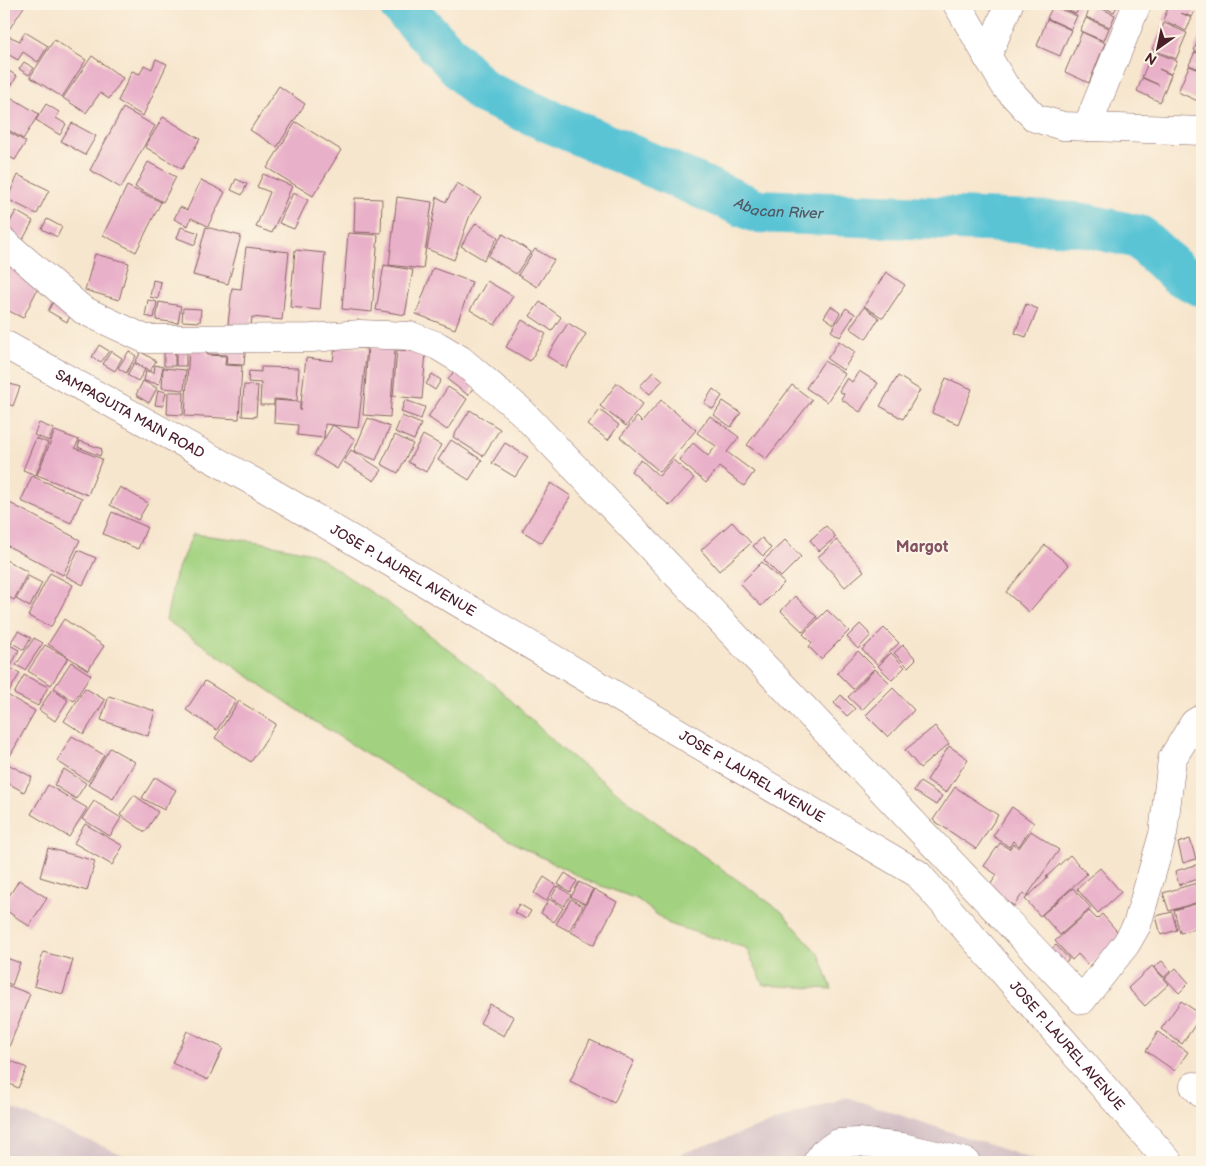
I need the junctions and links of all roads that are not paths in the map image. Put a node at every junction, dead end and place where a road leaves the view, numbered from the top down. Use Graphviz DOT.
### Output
graph roads {
  1 [pos="957,4"];
  2 [pos="1009,4"];
  3 [pos="1137,4"];
  4 [pos="987,57"];
  5 [pos="1087,127"];
  6 [pos="1202,131"];
  7 [pos="4,242"];
  8 [pos="4,344"];
  9 [pos="256,482"];
  10 [pos="1202,718"];
  11 [pos="817,1162"];
  12 [pos="966,1162"];
  13 [pos="1169,1162"];
  1 -- 4 [label="street"];
  2 -- 4 [label="street"];
  3 -- 5 [label="street"];
  4 -- 5 [label="street"];
  5 -- 6 [label="street"];
  7 -- 10 [label="street"];
  8 -- 9 [label="street, SAMPAGUITA MAIN ROAD"];
  9 -- 13 [label="street, JOSE P. LAUREL AVENUE"];
  11 -- 12 [label="street"];
}
